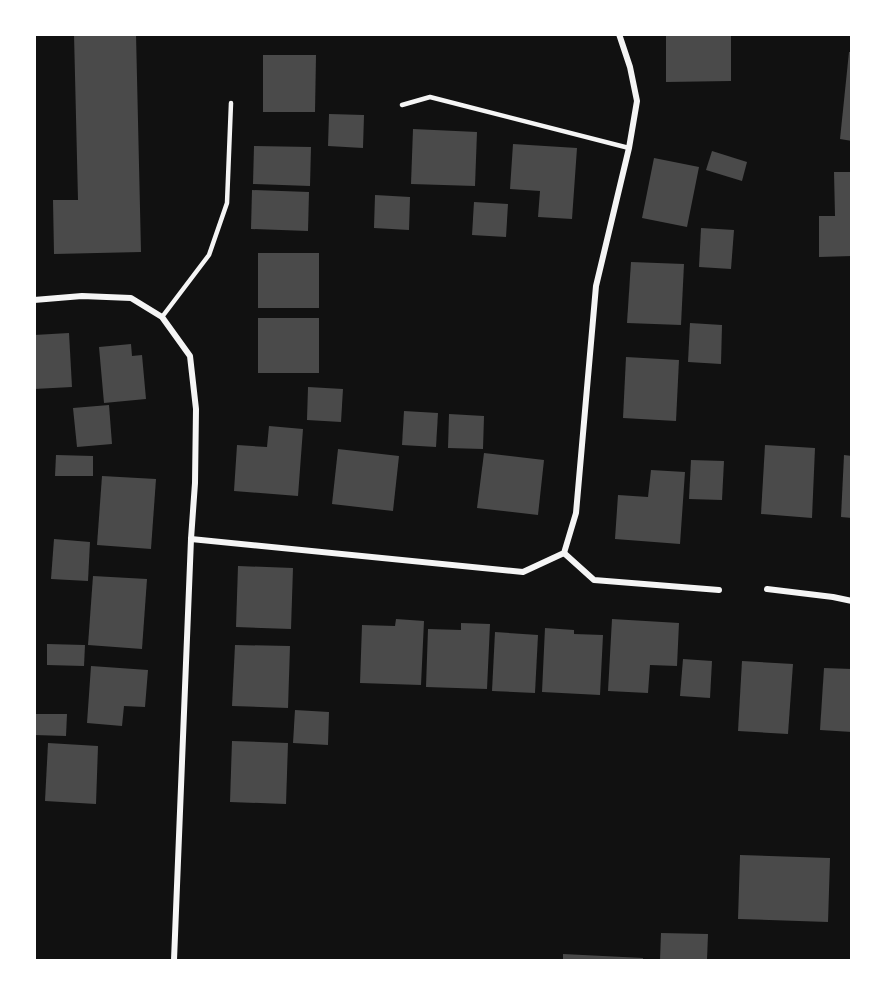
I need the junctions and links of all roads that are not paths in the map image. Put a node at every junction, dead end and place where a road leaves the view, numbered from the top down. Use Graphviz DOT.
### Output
graph roads {
  1 [pos="619,34"];
  2 [pos="231,103"];
  3 [pos="402,105"];
  4 [pos="629,148"];
  5 [pos="34,300"];
  6 [pos="162,317"];
  7 [pos="191,539"];
  8 [pos="564,553"];
  9 [pos="767,589"];
  10 [pos="719,590"];
  11 [pos="852,601"];
  12 [pos="174,960"];
  1 -- 4 [label="street"];
  2 -- 6 [label="lane"];
  3 -- 4 [label="lane"];
  4 -- 8 [label="street"];
  5 -- 6 [label="street"];
  6 -- 7 [label="street"];
  7 -- 8 [label="street"];
  7 -- 12 [label="street"];
  8 -- 10 [label="street"];
  9 -- 11 [label="street"];
}
